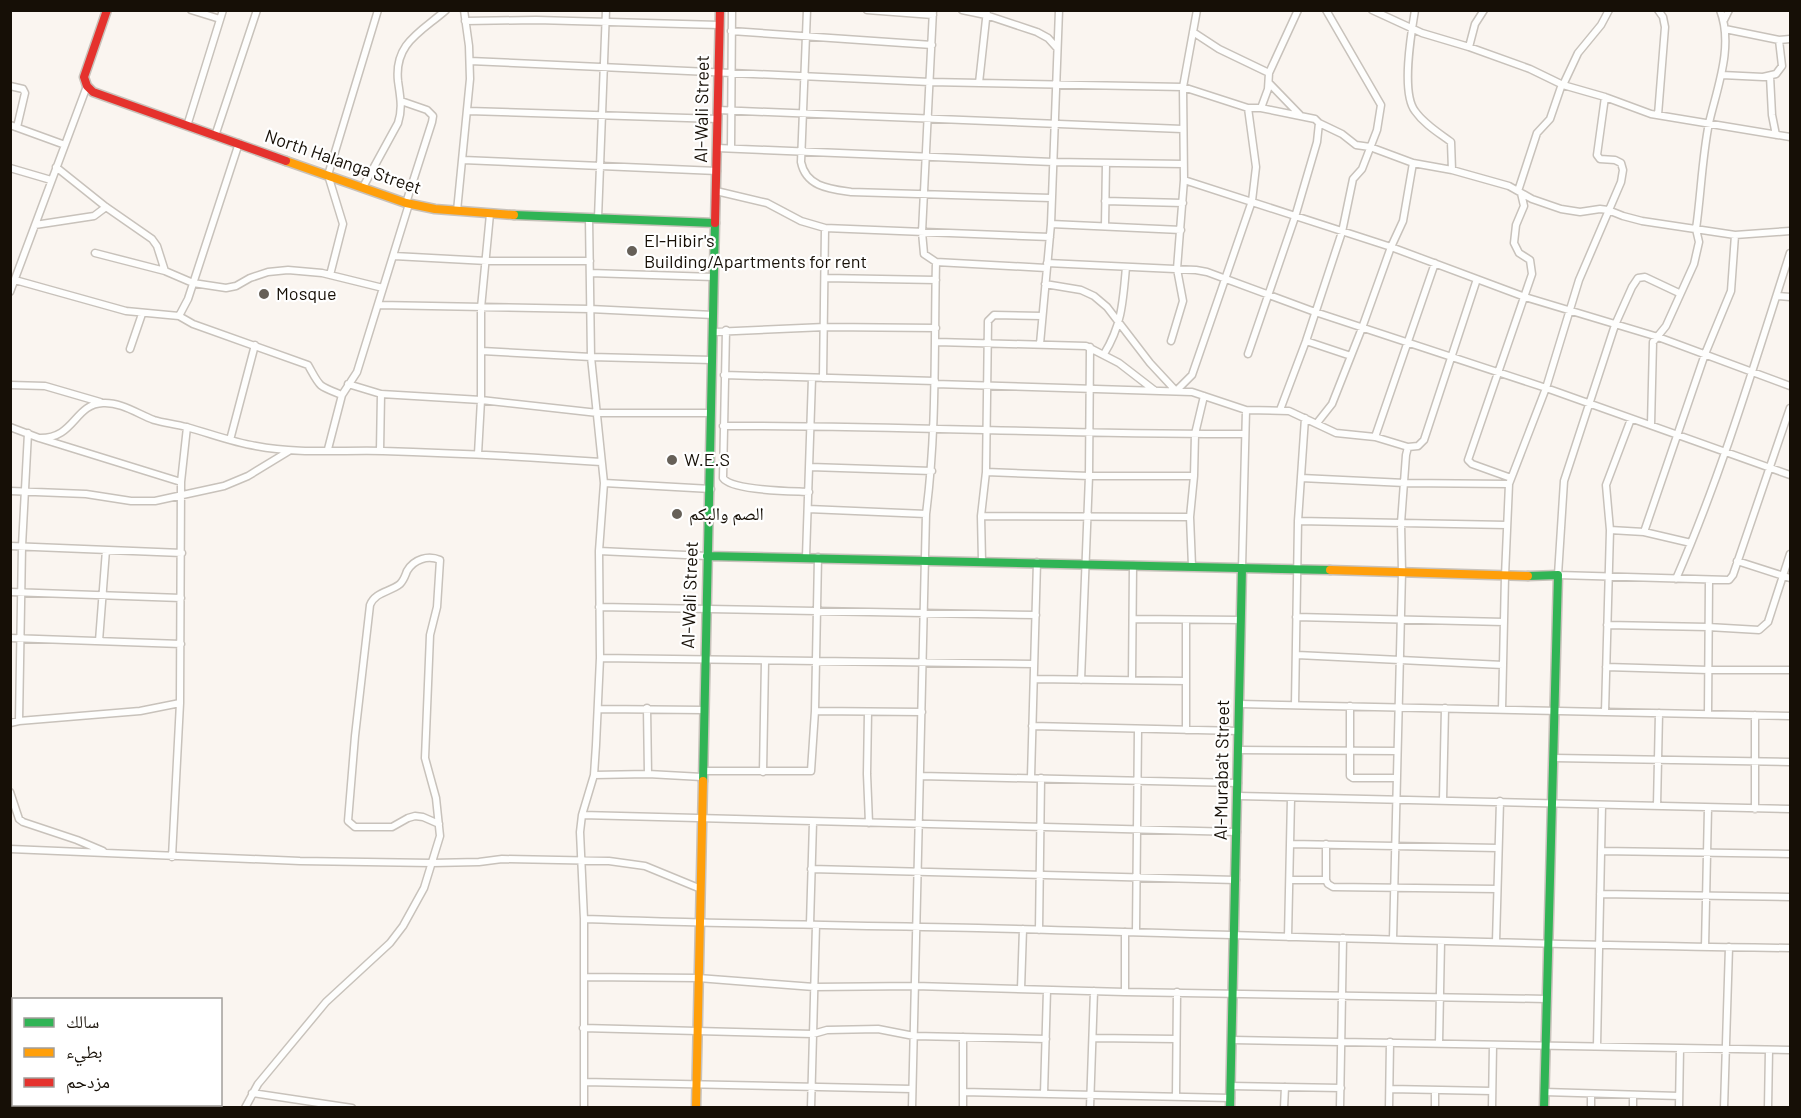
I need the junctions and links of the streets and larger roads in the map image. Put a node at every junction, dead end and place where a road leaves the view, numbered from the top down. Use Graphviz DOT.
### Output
graph roads {
  1 [pos="107,10"];
  2 [pos="192,10"];
  3 [pos="223,10"];
  4 [pos="257,10"];
  5 [pos="378,10"];
  6 [pos="446,10"];
  7 [pos="464,10"];
  8 [pos="606,10"];
  9 [pos="720,10"];
  10 [pos="732,10"];
  11 [pos="807,10"];
  12 [pos="867,10"];
  13 [pos="962,10"];
  14 [pos="1059,10"];
  15 [pos="1197,10"];
  16 [pos="1298,10"];
  17 [pos="1326,10"];
  18 [pos="1372,10"];
  19 [pos="1415,10"];
  20 [pos="1484,10"];
  21 [pos="1609,10"];
  22 [pos="1658,10"];
  23 [pos="1720,10"];
  24 [pos="1729,10"];
  25 [pos="933,13"];
  26 [pos="987,13"];
  27 [pos="220,19"];
  28 [pos="1724,20"];
  29 [pos="465,21"];
  30 [pos="607,22"];
  31 [pos="720,25"];
  32 [pos="1411,28"];
  33 [pos="1725,29"];
  34 [pos="731,31"];
  35 [pos="1193,32"];
  36 [pos="806,35"];
  37 [pos="1791,39"];
  38 [pos="1779,40"];
  39 [pos="932,45"];
  40 [pos="1468,47"];
  41 [pos="1057,48"];
  42 [pos="470,62"];
  43 [pos="605,67"];
  44 [pos="718,73"];
  45 [pos="731,73"];
  46 [pos="1269,73"];
  47 [pos="804,75"];
  48 [pos="1722,75"];
  49 [pos="1770,76"];
  50 [pos="930,82"];
  51 [pos="979,83"];
  52 [pos="1056,84"];
  53 [pos="1269,84"];
  54 [pos="1562,84"];
  55 [pos="10,86"];
  56 [pos="87,86"];
  57 [pos="1183,87"];
  58 [pos="1605,97"];
  59 [pos="402,101"];
  60 [pos="1248,108"];
  61 [pos="1261,108"];
  62 [pos="468,111"];
  63 [pos="731,111"];
  64 [pos="603,114"];
  65 [pos="718,114"];
  66 [pos="803,115"];
  67 [pos="1658,115"];
  68 [pos="1301,116"];
  69 [pos="928,120"];
  70 [pos="1319,123"];
  71 [pos="1054,124"];
  72 [pos="1709,125"];
  73 [pos="14,126"];
  74 [pos="187,126"];
  75 [pos="1182,129"];
  76 [pos="1776,135"];
  77 [pos="215,136"];
  78 [pos="1791,137"];
  79 [pos="239,143"];
  80 [pos="65,145"];
  81 [pos="1370,147"];
  82 [pos="717,148"];
  83 [pos="731,148"];
  84 [pos="802,151"];
  85 [pos="926,156"];
  86 [pos="463,160"];
  87 [pos="1053,162"];
  88 [pos="1106,163"];
  89 [pos="1413,163"];
  90 [pos="1184,164"];
  91 [pos="56,167"];
  92 [pos="600,167"];
  93 [pos="10,168"];
  94 [pos="1452,170"];
  95 [pos="717,171"];
  96 [pos="328,175"];
  97 [pos="51,180"];
  98 [pos="1184,180"];
  99 [pos="363,187"];
  100 [pos="716,191"];
  101 [pos="1520,192"];
  102 [pos="924,194"];
  103 [pos="1051,198"];
  104 [pos="1105,201"];
  105 [pos="1252,201"];
  106 [pos="408,203"];
  107 [pos="1183,203"];
  108 [pos="106,207"];
  109 [pos="1608,210"];
  110 [pos="457,211"];
  111 [pos="490,214"];
  112 [pos="594,218"];
  113 [pos="1295,218"];
  114 [pos="716,223"];
  115 [pos="1051,224"];
  116 [pos="35,225"];
  117 [pos="1105,226"];
  118 [pos="825,228"];
  119 [pos="1696,229"];
  120 [pos="1181,230"];
  121 [pos="1791,231"];
  122 [pos="922,232"];
  123 [pos="1342,232"];
  124 [pos="1735,235"];
  125 [pos="1050,237"];
  126 [pos="1391,247"];
  127 [pos="95,253"];
  128 [pos="1791,253"];
  129 [pos="394,256"];
  130 [pos="487,261"];
  131 [pos="590,261"];
  132 [pos="936,262"];
  133 [pos="1435,263"];
  134 [pos="1047,266"];
  135 [pos="1126,267"];
  136 [pos="1177,269"];
  137 [pos="165,271"];
  138 [pos="590,273"];
  139 [pos="330,275"];
  140 [pos="714,277"];
  141 [pos="1224,277"];
  142 [pos="825,278"];
  143 [pos="1477,279"];
  144 [pos="15,280"];
  145 [pos="936,280"];
  146 [pos="193,283"];
  147 [pos="1045,284"];
  148 [pos="383,288"];
  149 [pos="10,292"];
  150 [pos="1679,293"];
  151 [pos="1268,294"];
  152 [pos="1778,296"];
  153 [pos="1525,297"];
  154 [pos="1791,297"];
  155 [pos="379,305"];
  156 [pos="481,308"];
  157 [pos="590,309"];
  158 [pos="1569,310"];
  159 [pos="1315,312"];
  160 [pos="142,314"];
  161 [pos="713,315"];
  162 [pos="179,316"];
  163 [pos="1042,316"];
  164 [pos="1119,325"];
  165 [pos="1615,325"];
  166 [pos="825,327"];
  167 [pos="936,328"];
  168 [pos="1362,328"];
  169 [pos="719,331"];
  170 [pos="1658,337"];
  171 [pos="1171,341"];
  172 [pos="1306,341"];
  173 [pos="936,342"];
  174 [pos="1408,343"];
  175 [pos="1040,344"];
  176 [pos="255,345"];
  177 [pos="988,345"];
  178 [pos="1090,347"];
  179 [pos="130,349"];
  180 [pos="482,351"];
  181 [pos="1104,354"];
  182 [pos="1248,354"];
  183 [pos="1705,354"];
  184 [pos="1351,356"];
  185 [pos="591,357"];
  186 [pos="1452,358"];
  187 [pos="712,360"];
  188 [pos="1499,373"];
  189 [pos="1753,373"];
  190 [pos="724,375"];
  191 [pos="812,378"];
  192 [pos="823,378"];
  193 [pos="935,382"];
  194 [pos="348,384"];
  195 [pos="10,385"];
  196 [pos="987,386"];
  197 [pos="1791,386"];
  198 [pos="1546,388"];
  199 [pos="1089,390"];
  200 [pos="1155,391"];
  201 [pos="1176,391"];
  202 [pos="381,394"];
  203 [pos="342,395"];
  204 [pos="1204,396"];
  205 [pos="481,400"];
  206 [pos="100,403"];
  207 [pos="1588,404"];
  208 [pos="1791,408"];
  209 [pos="1246,410"];
  210 [pos="1280,410"];
  211 [pos="598,413"];
  212 [pos="711,413"];
  213 [pos="1305,418"];
  214 [pos="1631,419"];
  215 [pos="1317,423"];
  216 [pos="1651,425"];
  217 [pos="723,426"];
  218 [pos="10,427"];
  219 [pos="186,427"];
  220 [pos="811,427"];
  221 [pos="933,428"];
  222 [pos="987,430"];
  223 [pos="1089,432"];
  224 [pos="28,433"];
  225 [pos="1195,434"];
  226 [pos="1245,434"];
  227 [pos="1677,435"];
  228 [pos="1375,436"];
  229 [pos="39,438"];
  230 [pos="230,440"];
  231 [pos="1408,447"];
  232 [pos="328,449"];
  233 [pos="290,451"];
  234 [pos="380,451"];
  235 [pos="1725,451"];
  236 [pos="478,454"];
  237 [pos="601,462"];
  238 [pos="810,467"];
  239 [pos="1770,468"];
  240 [pos="932,471"];
  241 [pos="986,472"];
  242 [pos="1791,475"];
  243 [pos="1089,476"];
  244 [pos="1194,476"];
  245 [pos="1301,478"];
  246 [pos="1510,481"];
  247 [pos="182,482"];
  248 [pos="604,483"];
  249 [pos="1405,483"];
  250 [pos="711,489"];
  251 [pos="10,491"];
  252 [pos="25,491"];
  253 [pos="809,492"];
  254 [pos="183,496"];
  255 [pos="808,509"];
  256 [pos="926,514"];
  257 [pos="981,516"];
  258 [pos="1086,517"];
  259 [pos="1190,517"];
  260 [pos="1298,521"];
  261 [pos="1401,523"];
  262 [pos="1507,525"];
  263 [pos="1610,530"];
  264 [pos="1644,532"];
  265 [pos="1691,543"];
  266 [pos="10,546"];
  267 [pos="22,546"];
  268 [pos="106,550"];
  269 [pos="599,551"];
  270 [pos="182,553"];
  271 [pos="1791,554"];
  272 [pos="708,556"];
  273 [pos="806,557"];
  274 [pos="818,557"];
  275 [pos="925,559"];
  276 [pos="982,561"];
  277 [pos="1737,561"];
  278 [pos="1037,562"];
  279 [pos="1085,563"];
  280 [pos="1133,564"];
  281 [pos="1192,566"];
  282 [pos="1242,568"];
  283 [pos="1296,570"];
  284 [pos="1402,572"];
  285 [pos="1558,575"];
  286 [pos="1504,576"];
  287 [pos="1608,577"];
  288 [pos="1787,577"];
  289 [pos="1676,579"];
  290 [pos="1709,580"];
  291 [pos="10,592"];
  292 [pos="21,592"];
  293 [pos="103,595"];
  294 [pos="181,598"];
  295 [pos="599,607"];
  296 [pos="707,610"];
  297 [pos="818,610"];
  298 [pos="924,613"];
  299 [pos="1036,615"];
  300 [pos="1296,617"];
  301 [pos="1133,619"];
  302 [pos="1400,619"];
  303 [pos="1186,620"];
  304 [pos="1241,621"];
  305 [pos="1504,622"];
  306 [pos="1607,626"];
  307 [pos="1708,627"];
  308 [pos="10,638"];
  309 [pos="20,638"];
  310 [pos="99,641"];
  311 [pos="180,644"];
  312 [pos="1297,655"];
  313 [pos="600,658"];
  314 [pos="1400,660"];
  315 [pos="705,661"];
  316 [pos="765,661"];
  317 [pos="816,661"];
  318 [pos="923,663"];
  319 [pos="1034,664"];
  320 [pos="1503,664"];
  321 [pos="1606,667"];
  322 [pos="1708,670"];
  323 [pos="1791,670"];
  324 [pos="1034,679"];
  325 [pos="1081,680"];
  326 [pos="1132,680"];
  327 [pos="1186,681"];
  328 [pos="10,688"];
  329 [pos="19,688"];
  330 [pos="180,703"];
  331 [pos="1240,704"];
  332 [pos="1295,705"];
  333 [pos="1350,706"];
  334 [pos="1399,707"];
  335 [pos="647,708"];
  336 [pos="1444,708"];
  337 [pos="599,709"];
  338 [pos="1502,709"];
  339 [pos="704,710"];
  340 [pos="1555,710"];
  341 [pos="815,711"];
  342 [pos="868,712"];
  343 [pos="922,712"];
  344 [pos="1605,712"];
  345 [pos="1659,713"];
  346 [pos="1708,714"];
  347 [pos="1755,715"];
  348 [pos="1791,716"];
  349 [pos="20,721"];
  350 [pos="10,723"];
  351 [pos="1032,726"];
  352 [pos="1138,729"];
  353 [pos="1186,730"];
  354 [pos="1239,731"];
  355 [pos="1239,750"];
  356 [pos="1349,751"];
  357 [pos="1397,751"];
  358 [pos="1554,758"];
  359 [pos="1658,760"];
  360 [pos="1755,762"];
  361 [pos="1791,762"];
  362 [pos="763,772"];
  363 [pos="648,774"];
  364 [pos="702,774"];
  365 [pos="594,775"];
  366 [pos="920,776"];
  367 [pos="1031,777"];
  368 [pos="1041,778"];
  369 [pos="1397,778"];
  370 [pos="1137,780"];
  371 [pos="1238,783"];
  372 [pos="10,792"];
  373 [pos="1238,796"];
  374 [pos="1291,798"];
  375 [pos="1396,800"];
  376 [pos="1443,800"];
  377 [pos="1500,801"];
  378 [pos="1552,803"];
  379 [pos="1602,805"];
  380 [pos="1657,806"];
  381 [pos="1708,808"];
  382 [pos="1755,809"];
  383 [pos="1791,809"];
  384 [pos="582,815"];
  385 [pos="701,818"];
  386 [pos="813,822"];
  387 [pos="868,823"];
  388 [pos="439,824"];
  389 [pos="919,824"];
  390 [pos="1041,827"];
  391 [pos="1136,828"];
  392 [pos="1237,832"];
  393 [pos="1291,844"];
  394 [pos="1326,844"];
  395 [pos="1395,846"];
  396 [pos="1498,848"];
  397 [pos="10,849"];
  398 [pos="1601,851"];
  399 [pos="1707,853"];
  400 [pos="108,854"];
  401 [pos="1791,854"];
  402 [pos="172,857"];
  403 [pos="581,861"];
  404 [pos="432,863"];
  405 [pos="811,869"];
  406 [pos="918,873"];
  407 [pos="1041,875"];
  408 [pos="1136,876"];
  409 [pos="1236,880"];
  410 [pos="1290,880"];
  411 [pos="1326,880"];
  412 [pos="1395,887"];
  413 [pos="701,889"];
  414 [pos="1497,889"];
  415 [pos="1600,894"];
  416 [pos="1706,896"];
  417 [pos="1791,897"];
  418 [pos="584,920"];
  419 [pos="699,924"];
  420 [pos="813,925"];
  421 [pos="916,927"];
  422 [pos="1023,929"];
  423 [pos="1039,930"];
  424 [pos="1125,932"];
  425 [pos="1136,932"];
  426 [pos="1235,936"];
  427 [pos="1288,937"];
  428 [pos="1343,938"];
  429 [pos="1394,939"];
  430 [pos="1441,941"];
  431 [pos="1496,942"];
  432 [pos="1549,943"];
  433 [pos="1599,944"];
  434 [pos="1705,947"];
  435 [pos="1729,947"];
  436 [pos="1791,948"];
  437 [pos="584,976"];
  438 [pos="698,978"];
  439 [pos="915,986"];
  440 [pos="814,987"];
  441 [pos="1021,989"];
  442 [pos="1047,990"];
  443 [pos="1094,992"];
  444 [pos="1125,992"];
  445 [pos="1177,993"];
  446 [pos="1234,993"];
  447 [pos="1342,995"];
  448 [pos="1440,996"];
  449 [pos="1547,999"];
  450 [pos="583,1028"];
  451 [pos="696,1032"];
  452 [pos="813,1034"];
  453 [pos="914,1036"];
  454 [pos="963,1037"];
  455 [pos="1093,1038"];
  456 [pos="1046,1039"];
  457 [pos="1176,1039"];
  458 [pos="1233,1040"];
  459 [pos="1342,1041"];
  460 [pos="1390,1042"];
  461 [pos="1439,1043"];
  462 [pos="1493,1045"];
  463 [pos="1546,1045"];
  464 [pos="1597,1046"];
  465 [pos="1680,1048"];
  466 [pos="1726,1049"];
  467 [pos="1769,1050"];
  468 [pos="1791,1050"];
  469 [pos="584,1082"];
  470 [pos="812,1085"];
  471 [pos="696,1086"];
  472 [pos="1231,1086"];
  473 [pos="1285,1087"];
  474 [pos="1341,1088"];
  475 [pos="912,1089"];
  476 [pos="1390,1089"];
  477 [pos="1435,1090"];
  478 [pos="1492,1091"];
  479 [pos="963,1092"];
  480 [pos="1544,1092"];
  481 [pos="252,1093"];
  482 [pos="1044,1094"];
  483 [pos="1591,1094"];
  484 [pos="1090,1095"];
  485 [pos="1633,1095"];
  486 [pos="1176,1096"];
  487 [pos="1679,1096"];
  488 [pos="1231,1098"];
  489 [pos="306,1104"];
  490 [pos="245,1107"];
  491 [pos="352,1107"];
  492 [pos="584,1107"];
  493 [pos="696,1107"];
  494 [pos="811,1107"];
  495 [pos="912,1107"];
  496 [pos="963,1107"];
  497 [pos="1090,1107"];
  498 [pos="1230,1107"];
  499 [pos="1284,1107"];
  500 [pos="1340,1107"];
  501 [pos="1389,1107"];
  502 [pos="1435,1107"];
  503 [pos="1492,1107"];
  504 [pos="1544,1107"];
  505 [pos="1591,1107"];
  506 [pos="1633,1107"];
  507 [pos="1679,1107"];
  508 [pos="1724,1107"];
  509 [pos="1768,1107"];
  1 -- 56 [label="street"];
  2 -- 27 [label="street"];
  3 -- 27 [label="street"];
  4 -- 77 [label="street"];
  5 -- 96 [label="street"];
  6 -- 59 [label="street"];
  7 -- 29 [label="street"];
  8 -- 30 [label="street"];
  9 -- 31 [label="street, Al-Wali Street"];
  10 -- 34 [label="street"];
  11 -- 36 [label="street"];
  12 -- 25 [label="street"];
  13 -- 26 [label="street"];
  14 -- 41 [label="street"];
  15 -- 35 [label="street"];
  16 -- 46 [label="street"];
  17 -- 81 [label="street"];
  18 -- 32 [label="street"];
  19 -- 32 [label="street"];
  20 -- 40 [label="street"];
  21 -- 54 [label="street"];
  22 -- 67 [label="street"];
  23 -- 28 [label="street"];
  24 -- 28 [label="street"];
  25 -- 39 [label="street"];
  26 -- 41 [label="street"];
  26 -- 51 [label="street"];
  27 -- 74 [label="street"];
  28 -- 33 [label="street"];
  29 -- 30 [label="street"];
  29 -- 42 [label="street"];
  30 -- 31 [label="street"];
  30 -- 43 [label="street"];
  31 -- 44 [label="street, Al-Wali Street"];
  32 -- 40 [label="street"];
  32 -- 94 [label="street"];
  33 -- 38 [label="street"];
  33 -- 48 [label="street"];
  34 -- 36 [label="street"];
  34 -- 45 [label="street"];
  35 -- 46 [label="street"];
  35 -- 57 [label="street"];
  36 -- 39 [label="street"];
  36 -- 47 [label="street"];
  37 -- 38 [label="street"];
  38 -- 49 [label="street"];
  39 -- 50 [label="street"];
  40 -- 54 [label="street"];
  41 -- 52 [label="street"];
  42 -- 43 [label="street"];
  42 -- 62 [label="street"];
  43 -- 44 [label="street"];
  43 -- 64 [label="street"];
  44 -- 45 [label="street"];
  44 -- 65 [label="street, Al-Wali Street"];
  45 -- 47 [label="street"];
  45 -- 63 [label="street"];
  46 -- 53 [label="street"];
  47 -- 50 [label="street"];
  47 -- 66 [label="street"];
  48 -- 49 [label="street"];
  48 -- 72 [label="street"];
  49 -- 76 [label="street"];
  50 -- 51 [label="street"];
  50 -- 69 [label="street"];
  51 -- 52 [label="street"];
  52 -- 57 [label="street"];
  52 -- 71 [label="street"];
  53 -- 61 [label="street"];
  53 -- 68 [label="street"];
  54 -- 58 [label="street"];
  54 -- 101 [label="street"];
  55 -- 73 [label="street"];
  56 -- 74 [label="street, North Halanga Street"];
  56 -- 80 [label="street"];
  57 -- 60 [label="street"];
  57 -- 75 [label="street"];
  58 -- 67 [label="street"];
  58 -- 109 [label="street"];
  59 -- 99 [label="street"];
  59 -- 106 [label="street"];
  60 -- 61 [label="street"];
  60 -- 105 [label="street"];
  61 -- 68 [label="street"];
  62 -- 64 [label="street"];
  62 -- 86 [label="street"];
  63 -- 65 [label="street"];
  63 -- 66 [label="street"];
  63 -- 83 [label="street"];
  64 -- 65 [label="street"];
  64 -- 92 [label="street"];
  65 -- 82 [label="street, Al-Wali Street"];
  66 -- 69 [label="street"];
  66 -- 84 [label="street"];
  67 -- 72 [label="street"];
  68 -- 70 [label="street"];
  69 -- 71 [label="street"];
  69 -- 85 [label="street"];
  70 -- 81 [label="street"];
  70 -- 113 [label="street"];
  71 -- 75 [label="street"];
  71 -- 87 [label="street"];
  72 -- 76 [label="street"];
  72 -- 119 [label="street"];
  73 -- 80 [label="street"];
  74 -- 77 [label="street, North Halanga Street"];
  75 -- 90 [label="street"];
  76 -- 78 [label="street"];
  77 -- 79 [label="street, North Halanga Street"];
  79 -- 96 [label="street, North Halanga Street"];
  79 -- 146 [label="street"];
  80 -- 91 [label="street"];
  81 -- 89 [label="street"];
  81 -- 123 [label="street"];
  82 -- 83 [label="street"];
  82 -- 95 [label="street, Al-Wali Street"];
  83 -- 84 [label="street"];
  84 -- 85 [label="street"];
  84 -- 102 [label="street"];
  85 -- 87 [label="street"];
  85 -- 102 [label="street"];
  86 -- 92 [label="street"];
  86 -- 110 [label="street"];
  87 -- 88 [label="street"];
  87 -- 103 [label="street"];
  88 -- 90 [label="street"];
  88 -- 104 [label="street"];
  89 -- 94 [label="street"];
  89 -- 126 [label="street"];
  90 -- 98 [label="street"];
  91 -- 97 [label="street"];
  91 -- 108 [label="street"];
  92 -- 95 [label="street"];
  92 -- 112 [label="street"];
  93 -- 97 [label="street"];
  94 -- 101 [label="street"];
  95 -- 100 [label="street, Al-Wali Street"];
  96 -- 99 [label="street, North Halanga Street"];
  96 -- 139 [label="street"];
  97 -- 116 [label="street"];
  98 -- 105 [label="street"];
  98 -- 107 [label="street"];
  99 -- 106 [label="street, North Halanga Street"];
  100 -- 114 [label="street, Al-Wali Street"];
  100 -- 118 [label="street"];
  101 -- 109 [label="street"];
  101 -- 153 [label="street"];
  102 -- 103 [label="street"];
  102 -- 122 [label="street"];
  103 -- 115 [label="street"];
  104 -- 107 [label="street"];
  104 -- 117 [label="street"];
  105 -- 113 [label="street"];
  105 -- 141 [label="street"];
  106 -- 110 [label="street, North Halanga Street"];
  106 -- 129 [label="street"];
  107 -- 120 [label="street"];
  108 -- 116 [label="street"];
  108 -- 137 [label="street"];
  109 -- 119 [label="street"];
  109 -- 158 [label="street"];
  110 -- 111 [label="street, North Halanga Street"];
  111 -- 112 [label="street, North Halanga Street"];
  111 -- 130 [label="street"];
  112 -- 114 [label="street, North Halanga Street"];
  112 -- 131 [label="street"];
  113 -- 123 [label="street"];
  113 -- 151 [label="street"];
  114 -- 140 [label="street, Al-Wali Street"];
  115 -- 117 [label="street"];
  115 -- 125 [label="street"];
  116 -- 144 [label="street"];
  117 -- 120 [label="street"];
  118 -- 122 [label="street"];
  118 -- 142 [label="street"];
  119 -- 124 [label="street"];
  119 -- 150 [label="street"];
  120 -- 136 [label="street"];
  121 -- 124 [label="street"];
  122 -- 125 [label="street"];
  122 -- 132 [label="street"];
  123 -- 126 [label="street"];
  123 -- 159 [label="street"];
  124 -- 183 [label="street"];
  125 -- 134 [label="street"];
  126 -- 133 [label="street"];
  126 -- 168 [label="street"];
  127 -- 137 [label="street"];
  128 -- 152 [label="street"];
  129 -- 130 [label="street"];
  129 -- 148 [label="street"];
  130 -- 131 [label="street"];
  130 -- 156 [label="street"];
  131 -- 138 [label="street"];
  132 -- 134 [label="street"];
  132 -- 145 [label="street"];
  133 -- 143 [label="street"];
  133 -- 174 [label="street"];
  134 -- 135 [label="street"];
  134 -- 147 [label="street"];
  135 -- 136 [label="street"];
  135 -- 164 [label="street"];
  136 -- 141 [label="street"];
  136 -- 171 [label="street"];
  137 -- 146 [label="street"];
  138 -- 140 [label="street"];
  138 -- 157 [label="street"];
  139 -- 146 [label="street"];
  139 -- 148 [label="street"];
  140 -- 161 [label="street, Al-Wali Street"];
  141 -- 151 [label="street"];
  141 -- 201 [label="street"];
  142 -- 145 [label="street"];
  142 -- 166 [label="street"];
  143 -- 153 [label="street"];
  143 -- 186 [label="street"];
  144 -- 149 [label="street"];
  144 -- 160 [label="street"];
  145 -- 167 [label="street"];
  146 -- 162 [label="street"];
  147 -- 163 [label="street"];
  147 -- 164 [label="street"];
  148 -- 155 [label="street"];
  150 -- 165 [label="street"];
  150 -- 170 [label="street"];
  151 -- 159 [label="street"];
  151 -- 182 [label="street"];
  152 -- 154 [label="street"];
  152 -- 189 [label="street"];
  153 -- 158 [label="street"];
  153 -- 188 [label="street"];
  155 -- 156 [label="street"];
  155 -- 194 [label="street"];
  156 -- 157 [label="street"];
  156 -- 180 [label="street"];
  157 -- 161 [label="street"];
  157 -- 185 [label="street"];
  158 -- 165 [label="street"];
  158 -- 198 [label="street"];
  159 -- 168 [label="street"];
  159 -- 172 [label="street"];
  160 -- 162 [label="street"];
  160 -- 179 [label="street"];
  161 -- 169 [label="street, Al-Wali Street"];
  162 -- 176 [label="street"];
  163 -- 175 [label="street"];
  163 -- 177 [label="street"];
  164 -- 181 [label="street"];
  164 -- 201 [label="street"];
  165 -- 170 [label="street"];
  165 -- 207 [label="street"];
  166 -- 167 [label="street"];
  166 -- 169 [label="street"];
  166 -- 192 [label="street"];
  167 -- 173 [label="street"];
  168 -- 174 [label="street"];
  168 -- 184 [label="street"];
  169 -- 187 [label="street, Al-Wali Street"];
  169 -- 190 [label="street"];
  170 -- 183 [label="street"];
  170 -- 216 [label="street"];
  172 -- 184 [label="street"];
  172 -- 210 [label="street"];
  173 -- 177 [label="street"];
  173 -- 193 [label="street"];
  174 -- 186 [label="street"];
  174 -- 228 [label="street"];
  175 -- 177 [label="street"];
  175 -- 178 [label="street"];
  176 -- 203 [label="street"];
  176 -- 230 [label="street"];
  177 -- 196 [label="street"];
  178 -- 181 [label="street"];
  178 -- 199 [label="street"];
  180 -- 185 [label="street"];
  180 -- 205 [label="street"];
  181 -- 200 [label="street"];
  183 -- 189 [label="street"];
  183 -- 227 [label="street"];
  184 -- 215 [label="street"];
  185 -- 187 [label="street"];
  185 -- 211 [label="street"];
  186 -- 188 [label="street"];
  186 -- 231 [label="street"];
  187 -- 212 [label="street, Al-Wali Street"];
  188 -- 198 [label="street"];
  188 -- 246 [label="street"];
  189 -- 197 [label="street"];
  189 -- 235 [label="street"];
  190 -- 191 [label="street"];
  190 -- 217 [label="street"];
  191 -- 192 [label="street"];
  191 -- 220 [label="street"];
  192 -- 193 [label="street"];
  193 -- 196 [label="street"];
  193 -- 221 [label="street"];
  194 -- 202 [label="street"];
  194 -- 203 [label="street"];
  195 -- 206 [label="street"];
  196 -- 199 [label="street"];
  196 -- 222 [label="street"];
  198 -- 207 [label="street"];
  198 -- 246 [label="street"];
  199 -- 200 [label="street"];
  199 -- 223 [label="street"];
  200 -- 201 [label="street"];
  201 -- 204 [label="street"];
  202 -- 205 [label="street"];
  202 -- 234 [label="street"];
  203 -- 232 [label="street"];
  204 -- 209 [label="street"];
  204 -- 225 [label="street"];
  205 -- 211 [label="street"];
  205 -- 236 [label="street"];
  206 -- 219 [label="street"];
  206 -- 229 [label="street"];
  207 -- 214 [label="street"];
  207 -- 285 [label="street"];
  208 -- 239 [label="street"];
  209 -- 210 [label="street"];
  209 -- 226 [label="street, Al-Muraba't Street"];
  210 -- 213 [label="street"];
  211 -- 212 [label="street"];
  211 -- 237 [label="street"];
  212 -- 250 [label="street, Al-Wali Street"];
  213 -- 215 [label="street"];
  213 -- 245 [label="street"];
  214 -- 216 [label="street"];
  214 -- 263 [label="street"];
  215 -- 228 [label="street"];
  216 -- 227 [label="street"];
  217 -- 220 [label="street"];
  217 -- 253 [label="street"];
  218 -- 224 [label="street"];
  219 -- 230 [label="street"];
  219 -- 247 [label="street"];
  220 -- 221 [label="street"];
  220 -- 238 [label="street"];
  221 -- 222 [label="street"];
  221 -- 240 [label="street"];
  222 -- 223 [label="street"];
  222 -- 241 [label="street"];
  223 -- 225 [label="street"];
  223 -- 243 [label="street"];
  224 -- 229 [label="street"];
  224 -- 252 [label="street"];
  225 -- 226 [label="street"];
  225 -- 244 [label="street"];
  226 -- 282 [label="street, Al-Muraba't Street"];
  227 -- 235 [label="street"];
  227 -- 264 [label="street"];
  228 -- 231 [label="street"];
  229 -- 247 [label="street"];
  230 -- 233 [label="street"];
  231 -- 249 [label="street"];
  232 -- 233 [label="street"];
  232 -- 234 [label="street"];
  233 -- 254 [label="street"];
  234 -- 236 [label="street"];
  235 -- 239 [label="street"];
  235 -- 265 [label="street"];
  236 -- 237 [label="street"];
  237 -- 248 [label="street"];
  238 -- 240 [label="street"];
  238 -- 253 [label="street"];
  239 -- 242 [label="street"];
  239 -- 277 [label="street"];
  240 -- 256 [label="street"];
  241 -- 243 [label="street"];
  241 -- 257 [label="street"];
  243 -- 244 [label="street"];
  243 -- 258 [label="street"];
  244 -- 259 [label="street"];
  245 -- 249 [label="street"];
  245 -- 260 [label="street"];
  246 -- 249 [label="street"];
  246 -- 262 [label="street"];
  247 -- 254 [label="street"];
  248 -- 250 [label="street"];
  248 -- 269 [label="street"];
  249 -- 261 [label="street"];
  250 -- 272 [label="street, Al-Wali Street"];
  251 -- 252 [label="street"];
  252 -- 254 [label="street"];
  252 -- 267 [label="street"];
  253 -- 255 [label="street"];
  254 -- 270 [label="street"];
  255 -- 256 [label="street"];
  255 -- 273 [label="street"];
  256 -- 275 [label="street"];
  257 -- 258 [label="street"];
  257 -- 276 [label="street"];
  258 -- 259 [label="street"];
  258 -- 279 [label="street"];
  259 -- 281 [label="street"];
  260 -- 261 [label="street"];
  260 -- 283 [label="street"];
  261 -- 262 [label="street"];
  261 -- 284 [label="street"];
  262 -- 286 [label="street"];
  263 -- 264 [label="street"];
  263 -- 287 [label="street"];
  264 -- 265 [label="street"];
  265 -- 289 [label="street"];
  266 -- 267 [label="street"];
  267 -- 268 [label="street"];
  267 -- 292 [label="street"];
  268 -- 270 [label="street"];
  268 -- 293 [label="street"];
  269 -- 272 [label="street"];
  269 -- 295 [label="street"];
  270 -- 294 [label="street"];
  271 -- 288 [label="street"];
  272 -- 273 [label="street"];
  272 -- 296 [label="street, Al-Wali Street"];
  273 -- 274 [label="street"];
  274 -- 275 [label="street"];
  274 -- 297 [label="street"];
  275 -- 276 [label="street"];
  275 -- 298 [label="street"];
  276 -- 278 [label="street"];
  277 -- 288 [label="street"];
  277 -- 290 [label="street"];
  278 -- 279 [label="street"];
  278 -- 299 [label="street"];
  279 -- 280 [label="street"];
  279 -- 325 [label="street"];
  280 -- 281 [label="street"];
  280 -- 301 [label="street"];
  281 -- 282 [label="street"];
  282 -- 283 [label="street"];
  282 -- 304 [label="street, Al-Muraba't Street"];
  283 -- 284 [label="street"];
  283 -- 300 [label="street"];
  284 -- 286 [label="street"];
  284 -- 302 [label="street"];
  285 -- 286 [label="street"];
  285 -- 287 [label="street"];
  285 -- 340 [label="street"];
  286 -- 305 [label="street"];
  287 -- 289 [label="street"];
  287 -- 306 [label="street"];
  288 -- 307 [label="street"];
  289 -- 290 [label="street"];
  290 -- 307 [label="street"];
  291 -- 292 [label="street"];
  292 -- 293 [label="street"];
  292 -- 309 [label="street"];
  293 -- 294 [label="street"];
  293 -- 310 [label="street"];
  294 -- 311 [label="street"];
  295 -- 296 [label="street"];
  295 -- 313 [label="street"];
  296 -- 297 [label="street"];
  296 -- 315 [label="street, Al-Wali Street"];
  297 -- 298 [label="street"];
  297 -- 317 [label="street"];
  298 -- 299 [label="street"];
  298 -- 318 [label="street"];
  299 -- 319 [label="street"];
  300 -- 302 [label="street"];
  300 -- 312 [label="street"];
  301 -- 303 [label="street"];
  301 -- 326 [label="street"];
  302 -- 305 [label="street"];
  302 -- 314 [label="street"];
  303 -- 304 [label="street"];
  303 -- 327 [label="street"];
  304 -- 331 [label="street, Al-Muraba't Street"];
  305 -- 320 [label="street"];
  306 -- 307 [label="street"];
  306 -- 321 [label="street"];
  307 -- 322 [label="street"];
  308 -- 309 [label="street"];
  309 -- 310 [label="street"];
  309 -- 329 [label="street"];
  310 -- 311 [label="street"];
  311 -- 330 [label="street"];
  312 -- 314 [label="street"];
  312 -- 332 [label="street"];
  313 -- 315 [label="street"];
  313 -- 337 [label="street"];
  314 -- 320 [label="street"];
  314 -- 334 [label="street"];
  315 -- 316 [label="street"];
  315 -- 339 [label="street, Al-Wali Street"];
  316 -- 317 [label="street"];
  316 -- 362 [label="street"];
  317 -- 318 [label="street"];
  317 -- 341 [label="street"];
  318 -- 319 [label="street"];
  318 -- 343 [label="street"];
  319 -- 324 [label="street"];
  320 -- 338 [label="street"];
  321 -- 322 [label="street"];
  321 -- 344 [label="street"];
  322 -- 323 [label="street"];
  322 -- 346 [label="street"];
  324 -- 325 [label="street"];
  324 -- 351 [label="street"];
  325 -- 326 [label="street"];
  326 -- 327 [label="street"];
  327 -- 353 [label="street"];
  328 -- 329 [label="street"];
  329 -- 349 [label="street"];
  330 -- 349 [label="street"];
  330 -- 402 [label="street"];
  331 -- 332 [label="street"];
  331 -- 354 [label="street, Al-Muraba't Street"];
  332 -- 333 [label="street"];
  333 -- 334 [label="street"];
  333 -- 356 [label="street"];
  334 -- 336 [label="street"];
  334 -- 357 [label="street"];
  335 -- 337 [label="street"];
  335 -- 339 [label="street"];
  335 -- 363 [label="street"];
  336 -- 338 [label="street"];
  336 -- 376 [label="street"];
  337 -- 365 [label="street"];
  338 -- 340 [label="street"];
  339 -- 364 [label="street, Al-Wali Street"];
  340 -- 344 [label="street"];
  340 -- 358 [label="street"];
  341 -- 342 [label="street"];
  341 -- 362 [label="street"];
  342 -- 343 [label="street"];
  342 -- 387 [label="street"];
  343 -- 366 [label="street"];
  344 -- 345 [label="street"];
  345 -- 346 [label="street"];
  345 -- 359 [label="street"];
  346 -- 347 [label="street"];
  347 -- 348 [label="street"];
  347 -- 360 [label="street"];
  349 -- 350 [label="street"];
  351 -- 352 [label="street"];
  351 -- 367 [label="street"];
  352 -- 353 [label="street"];
  352 -- 370 [label="street"];
  353 -- 354 [label="street"];
  354 -- 355 [label="street, Al-Muraba't Street"];
  355 -- 356 [label="street"];
  355 -- 371 [label="street, Al-Muraba't Street"];
  356 -- 357 [label="street"];
  356 -- 369 [label="street"];
  357 -- 369 [label="street"];
  358 -- 359 [label="street"];
  358 -- 378 [label="street"];
  359 -- 360 [label="street"];
  359 -- 380 [label="street"];
  360 -- 361 [label="street"];
  360 -- 382 [label="street"];
  362 -- 364 [label="street"];
  363 -- 364 [label="street"];
  363 -- 365 [label="street"];
  364 -- 385 [label="street, Al-Wali Street"];
  365 -- 384 [label="street"];
  366 -- 367 [label="street"];
  366 -- 389 [label="street"];
  367 -- 368 [label="street"];
  368 -- 370 [label="street"];
  368 -- 390 [label="street"];
  369 -- 375 [label="street"];
  370 -- 371 [label="street"];
  370 -- 391 [label="street"];
  371 -- 373 [label="street, Al-Muraba't Street"];
  372 -- 400 [label="street"];
  373 -- 374 [label="street"];
  373 -- 392 [label="street, Al-Muraba't Street"];
  374 -- 375 [label="street"];
  374 -- 393 [label="street"];
  375 -- 376 [label="street"];
  375 -- 395 [label="street"];
  376 -- 377 [label="street"];
  377 -- 378 [label="street"];
  377 -- 396 [label="street"];
  378 -- 379 [label="street"];
  378 -- 432 [label="street"];
  379 -- 380 [label="street"];
  379 -- 398 [label="street"];
  380 -- 381 [label="street"];
  381 -- 382 [label="street"];
  381 -- 399 [label="street"];
  382 -- 383 [label="street"];
  384 -- 385 [label="street"];
  384 -- 403 [label="street"];
  385 -- 386 [label="street"];
  385 -- 413 [label="street, Al-Wali Street"];
  386 -- 387 [label="street"];
  386 -- 405 [label="street"];
  387 -- 389 [label="street"];
  388 -- 388 [label="street"];
  388 -- 404 [label="street"];
  389 -- 390 [label="street"];
  389 -- 406 [label="street"];
  390 -- 391 [label="street"];
  390 -- 407 [label="street"];
  391 -- 392 [label="street"];
  391 -- 408 [label="street"];
  392 -- 409 [label="street, Al-Muraba't Street"];
  393 -- 394 [label="street"];
  393 -- 410 [label="street"];
  394 -- 395 [label="street"];
  394 -- 411 [label="street"];
  395 -- 396 [label="street"];
  395 -- 412 [label="street"];
  396 -- 414 [label="street"];
  397 -- 400 [label="street"];
  398 -- 399 [label="street"];
  398 -- 415 [label="street"];
  399 -- 401 [label="street"];
  399 -- 416 [label="street"];
  400 -- 402 [label="street"];
  402 -- 404 [label="street"];
  403 -- 404 [label="street"];
  403 -- 413 [label="street"];
  403 -- 418 [label="street"];
  404 -- 481 [label="street"];
  405 -- 406 [label="street"];
  405 -- 420 [label="street"];
  406 -- 407 [label="street"];
  406 -- 421 [label="street"];
  407 -- 408 [label="street"];
  407 -- 423 [label="street"];
  408 -- 409 [label="street"];
  408 -- 425 [label="street"];
  409 -- 426 [label="street, Al-Muraba't Street"];
  410 -- 411 [label="street"];
  410 -- 427 [label="street"];
  411 -- 412 [label="street"];
  412 -- 414 [label="street"];
  412 -- 429 [label="street"];
  413 -- 419 [label="street, Al-Wali Street"];
  414 -- 431 [label="street"];
  415 -- 416 [label="street"];
  415 -- 433 [label="street"];
  416 -- 417 [label="street"];
  416 -- 434 [label="street"];
  418 -- 419 [label="street"];
  418 -- 437 [label="street"];
  419 -- 420 [label="street"];
  419 -- 438 [label="street, Al-Wali Street"];
  420 -- 421 [label="street"];
  420 -- 440 [label="street"];
  421 -- 422 [label="street"];
  421 -- 439 [label="street"];
  422 -- 423 [label="street"];
  422 -- 441 [label="street"];
  423 -- 424 [label="street"];
  424 -- 425 [label="street"];
  424 -- 444 [label="street"];
  425 -- 426 [label="street"];
  426 -- 427 [label="street"];
  426 -- 446 [label="street, Al-Muraba't Street"];
  427 -- 428 [label="street"];
  428 -- 429 [label="street"];
  428 -- 447 [label="street"];
  429 -- 430 [label="street"];
  430 -- 431 [label="street"];
  430 -- 448 [label="street"];
  431 -- 432 [label="street"];
  432 -- 433 [label="street"];
  432 -- 449 [label="street"];
  433 -- 434 [label="street"];
  433 -- 464 [label="street"];
  434 -- 435 [label="street"];
  435 -- 436 [label="street"];
  435 -- 466 [label="street"];
  437 -- 438 [label="street"];
  437 -- 450 [label="street"];
  438 -- 440 [label="street"];
  438 -- 451 [label="street, Al-Wali Street"];
  439 -- 440 [label="street"];
  439 -- 441 [label="street"];
  439 -- 453 [label="street"];
  440 -- 452 [label="street"];
  441 -- 442 [label="street"];
  442 -- 443 [label="street"];
  442 -- 456 [label="street"];
  443 -- 444 [label="street"];
  443 -- 455 [label="street"];
  444 -- 445 [label="street"];
  445 -- 446 [label="street"];
  445 -- 457 [label="street"];
  446 -- 447 [label="street"];
  446 -- 458 [label="street, Al-Muraba't Street"];
  447 -- 448 [label="street"];
  447 -- 459 [label="street"];
  448 -- 449 [label="street"];
  448 -- 461 [label="street"];
  449 -- 463 [label="street"];
  450 -- 451 [label="street"];
  450 -- 469 [label="street"];
  451 -- 452 [label="street"];
  451 -- 471 [label="street, Al-Wali Street"];
  452 -- 453 [label="street"];
  452 -- 470 [label="street"];
  453 -- 454 [label="street"];
  453 -- 475 [label="street"];
  454 -- 456 [label="street"];
  454 -- 479 [label="street"];
  455 -- 457 [label="street"];
  455 -- 484 [label="street"];
  456 -- 482 [label="street"];
  457 -- 486 [label="street"];
  458 -- 459 [label="street"];
  458 -- 472 [label="street, Al-Muraba't Street"];
  459 -- 460 [label="street"];
  459 -- 474 [label="street"];
  460 -- 461 [label="street"];
  460 -- 476 [label="street"];
  461 -- 462 [label="street"];
  462 -- 463 [label="street"];
  462 -- 478 [label="street"];
  463 -- 464 [label="street"];
  463 -- 480 [label="street"];
  464 -- 465 [label="street"];
  465 -- 466 [label="street"];
  465 -- 487 [label="street"];
  466 -- 467 [label="street"];
  466 -- 508 [label="street"];
  467 -- 468 [label="street"];
  467 -- 509 [label="street"];
  469 -- 471 [label="street"];
  469 -- 492 [label="street"];
  470 -- 471 [label="street"];
  470 -- 475 [label="street"];
  470 -- 494 [label="street"];
  471 -- 493 [label="street, Al-Wali Street"];
  472 -- 473 [label="street"];
  472 -- 488 [label="street, Al-Muraba't Street"];
  473 -- 474 [label="street"];
  473 -- 499 [label="street"];
  474 -- 500 [label="street"];
  475 -- 495 [label="street"];
  476 -- 477 [label="street"];
  476 -- 501 [label="street"];
  477 -- 478 [label="street"];
  477 -- 502 [label="street"];
  478 -- 503 [label="street"];
  479 -- 482 [label="street"];
  479 -- 496 [label="street"];
  480 -- 483 [label="street"];
  480 -- 504 [label="street"];
  481 -- 489 [label="street"];
  481 -- 490 [label="street"];
  482 -- 484 [label="street"];
  483 -- 485 [label="street"];
  483 -- 505 [label="street"];
  484 -- 486 [label="street"];
  484 -- 497 [label="street"];
  485 -- 487 [label="street"];
  485 -- 506 [label="street"];
  486 -- 488 [label="street"];
  487 -- 507 [label="street"];
  488 -- 498 [label="street, Al-Muraba't Street"];
  489 -- 491 [label="street"];
}
